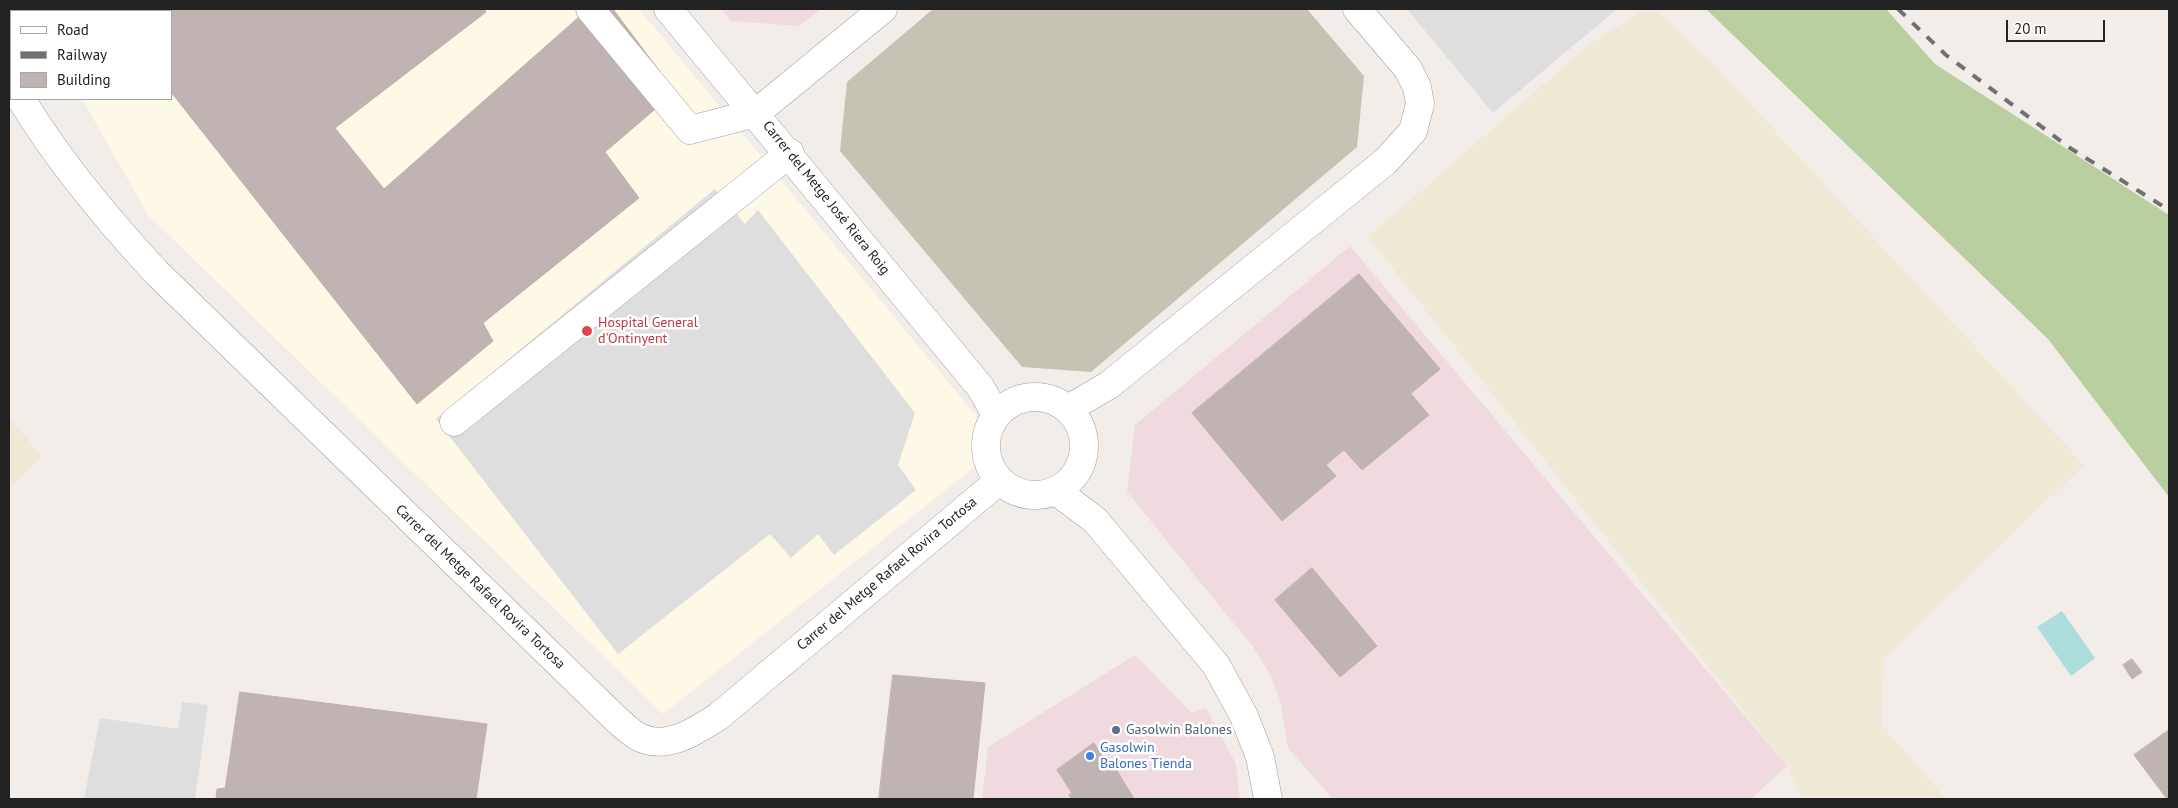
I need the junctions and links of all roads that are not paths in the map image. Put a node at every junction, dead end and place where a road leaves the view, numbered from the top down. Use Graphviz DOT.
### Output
graph roads {
  1 [pos="590,9"];
  2 [pos="668,9"];
  3 [pos="883,9"];
  4 [pos="1357,9"];
  5 [pos="22,100"];
  6 [pos="756,113"];
  7 [pos="790,153"];
  8 [pos="1002,410"];
  9 [pos="1073,415"];
  10 [pos="454,422"];
  11 [pos="1000,480"];
  12 [pos="1065,483"];
  13 [pos="1268,799"];
  1 -- 6 [label="street"];
  2 -- 6 [label="street, Carrer del Metge José Riera Roig"];
  3 -- 6 [label="street"];
  4 -- 9 [label="street"];
  5 -- 11 [label="street, Carrer del Metge Rafael Rovira Tortosa"];
  6 -- 7 [label="street, Carrer del Metge José Riera Roig"];
  7 -- 8 [label="street, Carrer del Metge José Riera Roig"];
  7 -- 10 [label="street"];
  8 -- 9 [label="street"];
  8 -- 11 [label="street"];
  9 -- 12 [label="street"];
  11 -- 12 [label="street"];
  12 -- 13 [label="street"];
}
